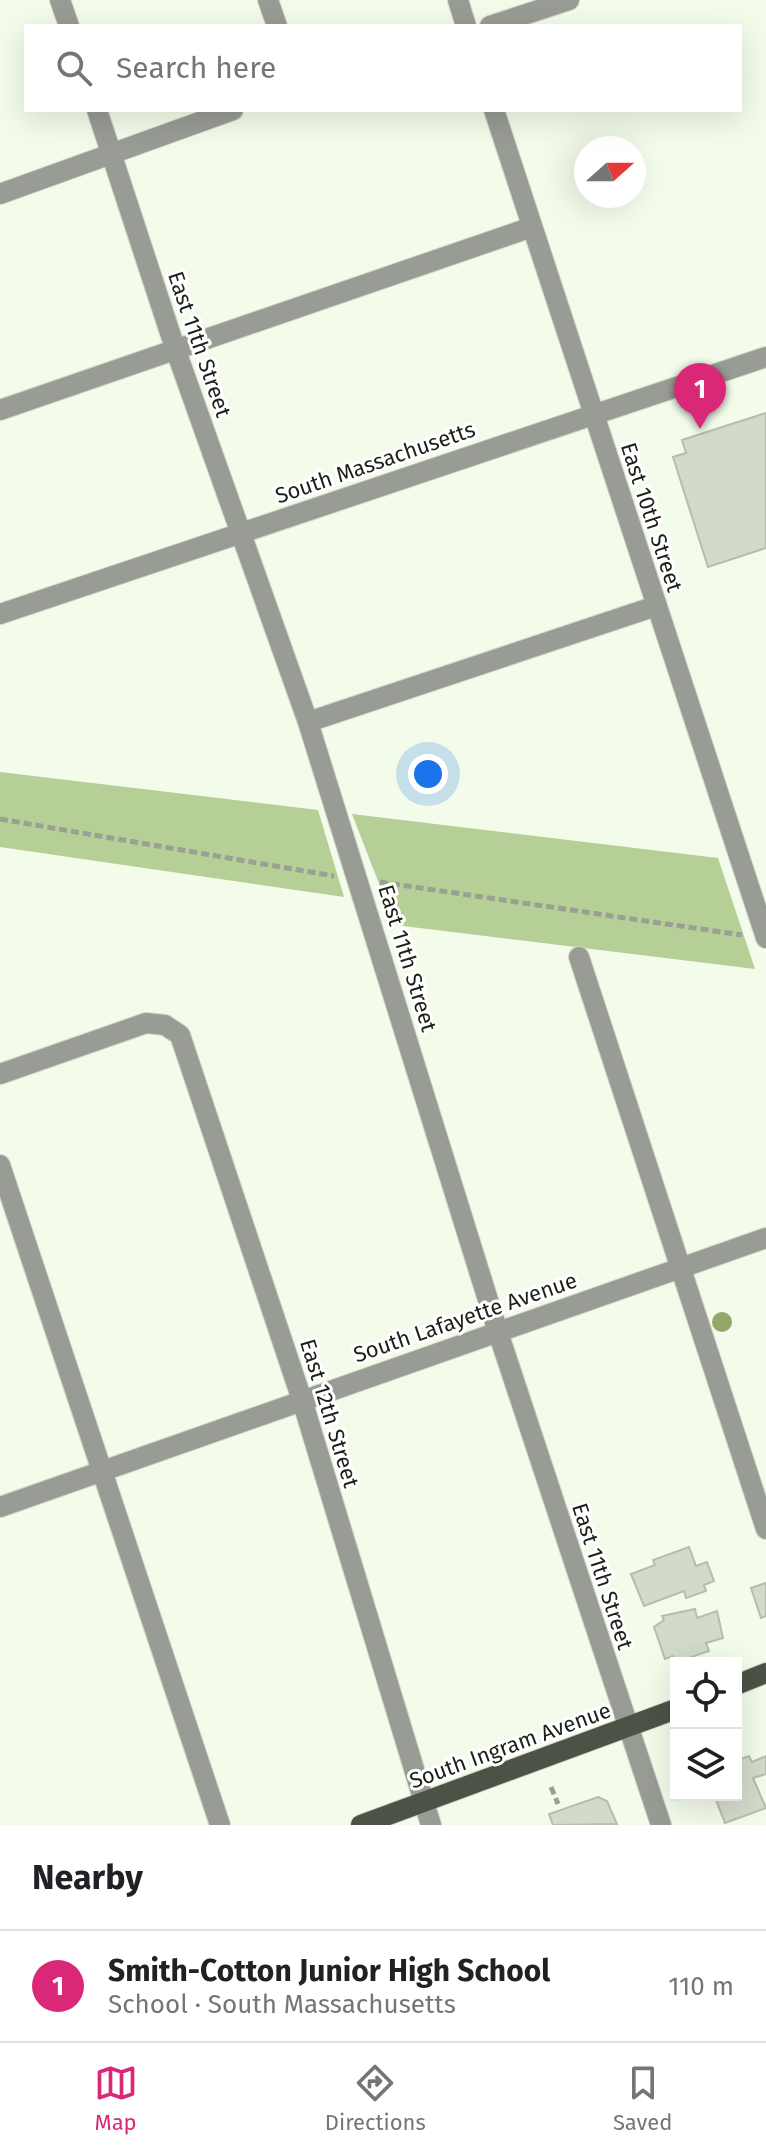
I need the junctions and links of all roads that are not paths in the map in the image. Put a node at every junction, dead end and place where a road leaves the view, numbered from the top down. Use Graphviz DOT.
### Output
graph roads {
  1 [pos="60,0"];
  2 [pos="268,0"];
  3 [pos="458,0"];
  4 [pos="569,0"];
  5 [pos="68,24"];
  6 [pos="276,24"];
  7 [pos="465,24"];
  8 [pos="496,24"];
  9 [pos="98,112"];
  10 [pos="227,112"];
  11 [pos="495,112"];
  12 [pos="111,154"];
  13 [pos="0,194"];
  14 [pos="532,227"];
  15 [pos="175,348"];
  16 [pos="766,357"];
  17 [pos="0,410"];
  18 [pos="593,413"];
  19 [pos="239,533"];
  20 [pos="656,606"];
  21 [pos="0,614"];
  22 [pos="308,722"];
  23 [pos="766,938"];
  24 [pos="579,957"];
  25 [pos="0,1074"];
  26 [pos="0,1165"];
  27 [pos="766,1238"];
  28 [pos="679,1268"];
  29 [pos="498,1332"];
  30 [pos="302,1400"];
  31 [pos="101,1471"];
  32 [pos="0,1507"];
  33 [pos="766,1529"];
  34 [pos="766,1673"];
  35 [pos="742,1683"];
  36 [pos="670,1711"];
  37 [pos="628,1727"];
  38 [pos="424,1802"];
  39 [pos="220,1825"];
  40 [pos="361,1825"];
  41 [pos="431,1825"];
  42 [pos="661,1825"];
  1 -- 5 [label="street"];
  2 -- 6 [label="street"];
  3 -- 7 [label="street"];
  4 -- 8 [label="street"];
  9 -- 12 [label="street, East 11th Street"];
  10 -- 12 [label="street"];
  11 -- 14 [label="street, East 10th Street"];
  12 -- 13 [label="street"];
  12 -- 15 [label="street, East 11th Street"];
  14 -- 15 [label="street"];
  14 -- 18 [label="street, East 10th Street"];
  15 -- 17 [label="street"];
  15 -- 19 [label="street, East 11th Street"];
  16 -- 18 [label="street, South Massachusetts"];
  18 -- 19 [label="street, South Massachusetts"];
  18 -- 20 [label="street, East 10th Street"];
  19 -- 21 [label="street, South Massachusetts"];
  19 -- 22 [label="street, East 11th Street"];
  20 -- 22 [label="street"];
  20 -- 23 [label="street, East 10th Street"];
  22 -- 29 [label="street, East 11th Street"];
  24 -- 28 [label="street"];
  25 -- 30 [label="street, East 12th Street"];
  26 -- 31 [label="street"];
  27 -- 28 [label="street, South Lafayette Avenue"];
  28 -- 29 [label="street, South Lafayette Avenue"];
  28 -- 33 [label="street"];
  29 -- 30 [label="street, South Lafayette Avenue"];
  29 -- 37 [label="street, East 11th Street"];
  30 -- 31 [label="street, South Lafayette Avenue"];
  30 -- 38 [label="street, East 12th Street"];
  31 -- 32 [label="street, South Lafayette Avenue"];
  31 -- 39 [label="street"];
  34 -- 35 [label="main road"];
  36 -- 37 [label="main road, South Ingram Avenue"];
  37 -- 38 [label="main road, South Ingram Avenue"];
  37 -- 42 [label="street, East 11th Street"];
  38 -- 40 [label="main road, South Ingram Avenue"];
  38 -- 41 [label="street, East 12th Street"];
}
